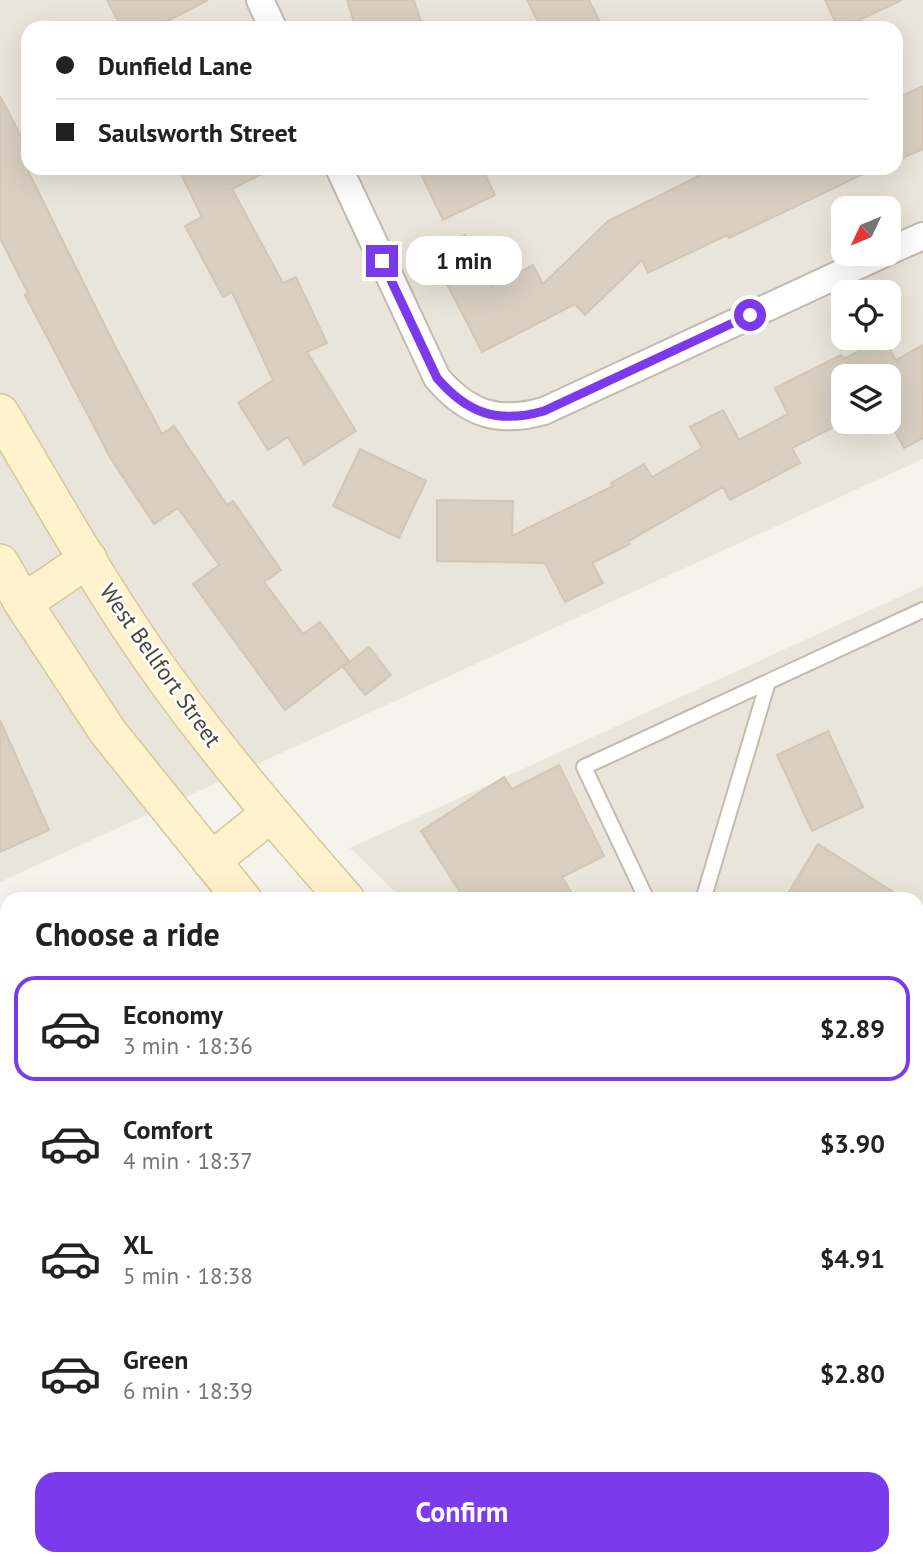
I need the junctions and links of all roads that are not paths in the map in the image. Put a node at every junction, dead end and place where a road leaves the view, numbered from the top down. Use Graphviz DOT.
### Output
graph roads {
  1 [pos="260,0"];
  2 [pos="270,21"];
  3 [pos="342,175"];
  4 [pos="923,236"];
  5 [pos="901,246"];
  6 [pos="857,266"];
  7 [pos="0,413"];
  8 [pos="88,559"];
  9 [pos="0,563"];
  10 [pos="23,603"];
  11 [pos="923,610"];
  12 [pos="768,682"];
  13 [pos="270,814"];
  14 [pos="211,861"];
  15 [pos="236,892"];
  16 [pos="339,892"];
  17 [pos="643,892"];
  18 [pos="704,892"];
  1 -- 2 [label="street"];
  3 -- 6 [label="street"];
  4 -- 5 [label="street"];
  7 -- 8 [label="main road, West Bellfort Street"];
  8 -- 10 [label="main road"];
  8 -- 13 [label="main road, West Bellfort Street"];
  9 -- 10 [label="main road"];
  10 -- 14 [label="main road"];
  11 -- 12 [label="lane"];
  12 -- 17 [label="lane"];
  12 -- 18 [label="lane"];
  13 -- 14 [label="main road"];
  13 -- 16 [label="main road, West Bellfort Street"];
  14 -- 15 [label="main road"];
}
